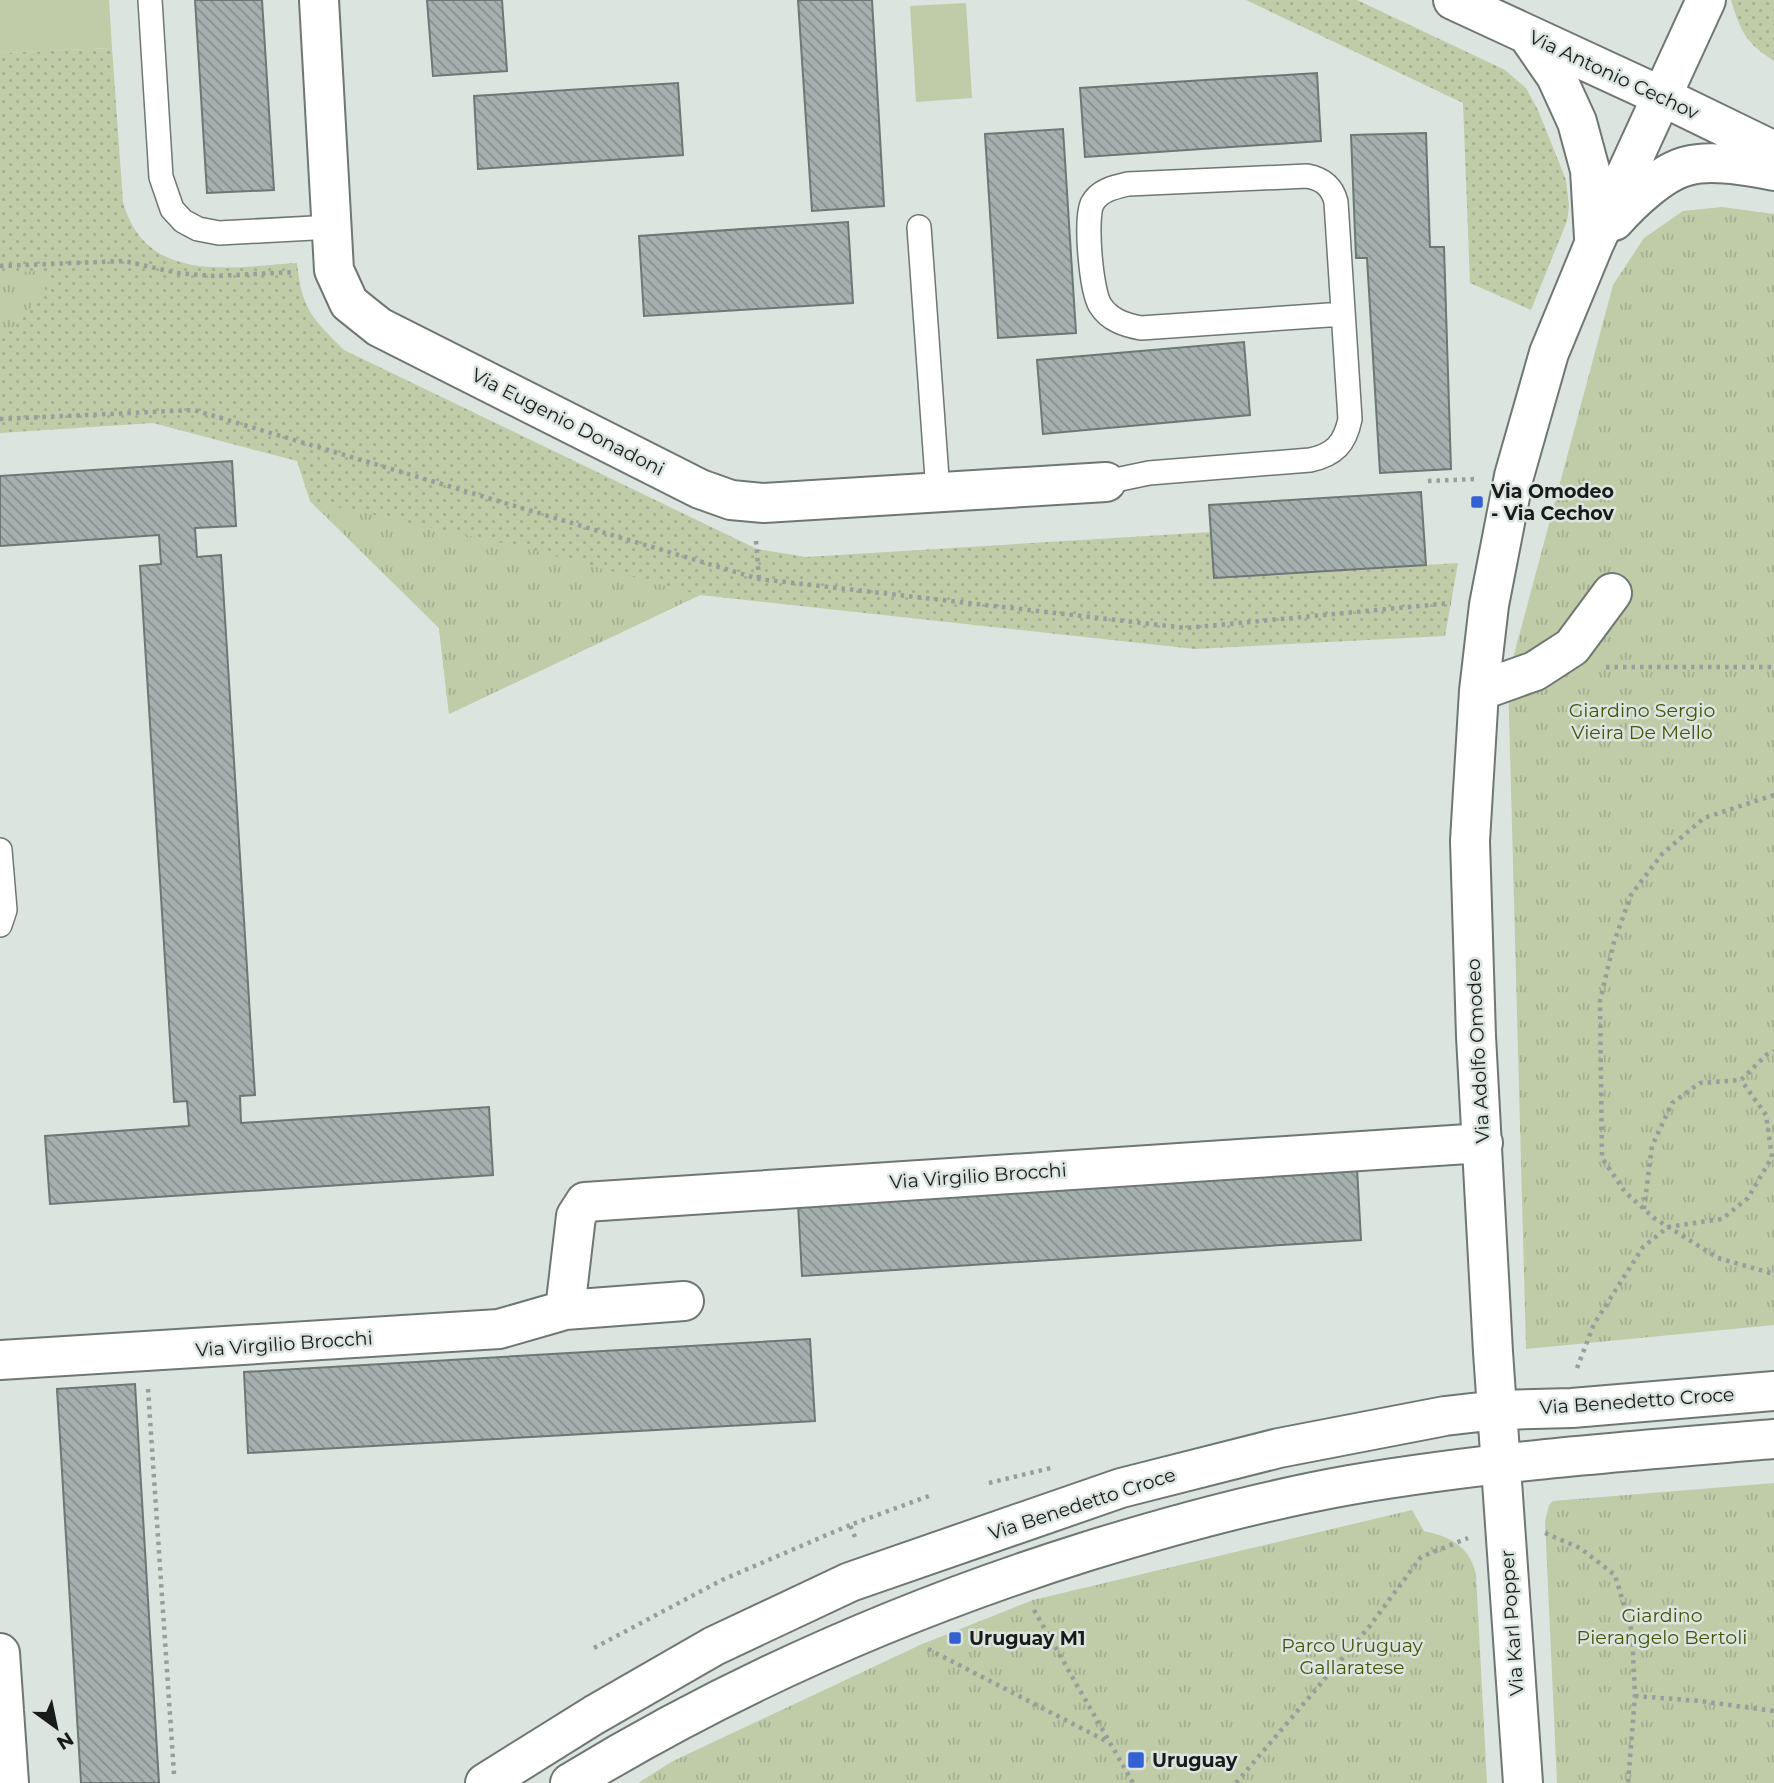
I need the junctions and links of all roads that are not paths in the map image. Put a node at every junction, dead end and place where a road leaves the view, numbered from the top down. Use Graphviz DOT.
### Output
graph roads {
  1 [pos="150,0"];
  2 [pos="318,0"];
  3 [pos="1453,0"];
  4 [pos="1706,0"];
  5 [pos="1527,35"];
  6 [pos="1663,97"];
  7 [pos="1774,151"];
  8 [pos="1774,171"];
  9 [pos="332,227"];
  10 [pos="919,227"];
  11 [pos="1594,244"];
  12 [pos="1343,314"];
  13 [pos="1106,482"];
  14 [pos="938,492"];
  15 [pos="1612,593"];
  16 [pos="1479,691"];
  17 [pos="0,850"];
  18 [pos="0,925"];
  19 [pos="1483,1143"];
  20 [pos="684,1301"];
  21 [pos="565,1310"];
  22 [pos="0,1360"];
  23 [pos="1774,1391"];
  24 [pos="1497,1410"];
  25 [pos="1774,1439"];
  26 [pos="1501,1463"];
  27 [pos="0,1653"];
  28 [pos="9,1783"];
  29 [pos="485,1783"];
  30 [pos="570,1783"];
  31 [pos="1523,1783"];
  1 -- 9 [label="lane"];
  2 -- 9 [label="street, Via Eugenio Donadoni"];
  3 -- 5 [label="street, Via Antonio Cechov"];
  4 -- 6 [label="street, Via Adolfo Omodeo"];
  5 -- 6 [label="street, Via Antonio Cechov"];
  5 -- 11 [label="street, Via Adolfo Omodeo"];
  6 -- 7 [label="street, Via Antonio Cechov"];
  6 -- 11 [label="street, Via Adolfo Omodeo"];
  8 -- 11 [label="street"];
  9 -- 14 [label="street, Via Eugenio Donadoni"];
  10 -- 14 [label="lane"];
  11 -- 16 [label="street, Via Adolfo Omodeo"];
  12 -- 12 [label="lane"];
  12 -- 13 [label="lane"];
  13 -- 14 [label="street, Via Eugenio Donadoni"];
  15 -- 16 [label="street"];
  16 -- 19 [label="street, Via Adolfo Omodeo"];
  17 -- 18 [label="lane"];
  19 -- 21 [label="street, Via Virgilio Brocchi"];
  19 -- 24 [label="street, Via Adolfo Omodeo"];
  20 -- 21 [label="street, Via Virgilio Brocchi"];
  21 -- 22 [label="street, Via Virgilio Brocchi"];
  23 -- 24 [label="street, Via Benedetto Croce"];
  24 -- 26 [label="street, Via Adolfo Omodeo"];
  24 -- 29 [label="street, Via Benedetto Croce"];
  25 -- 26 [label="street"];
  26 -- 30 [label="street"];
  26 -- 31 [label="street, Via Karl Popper"];
  27 -- 28 [label="street"];
}
